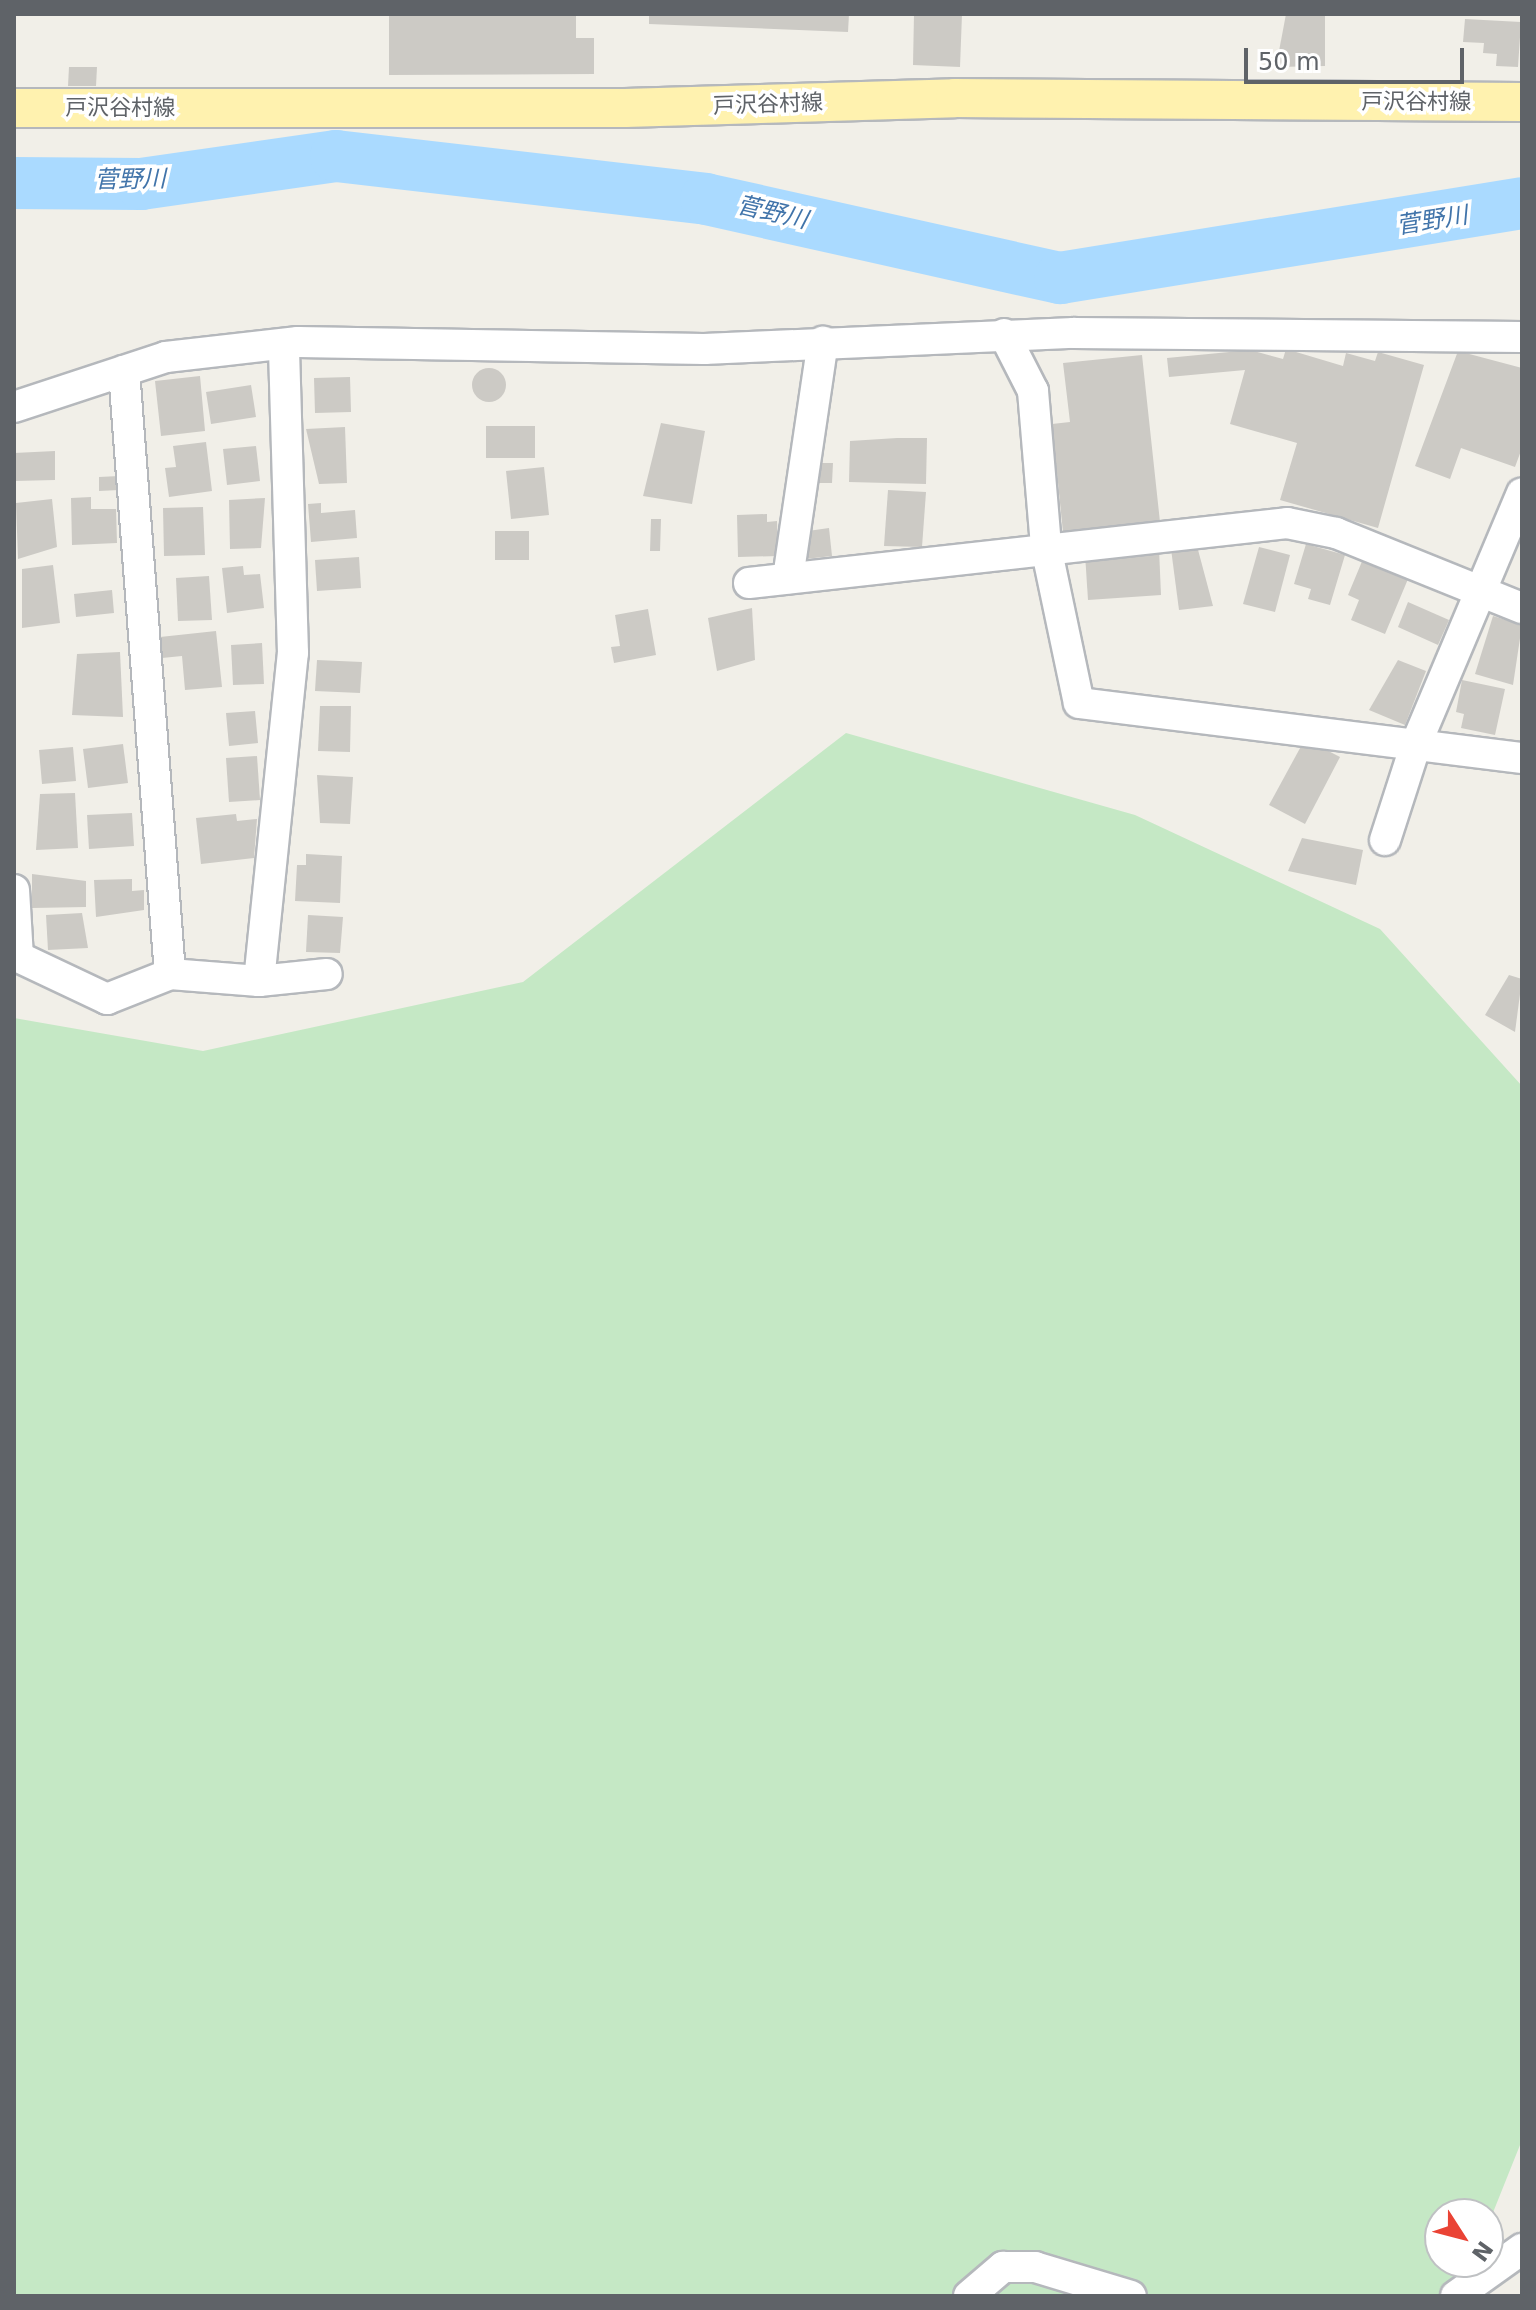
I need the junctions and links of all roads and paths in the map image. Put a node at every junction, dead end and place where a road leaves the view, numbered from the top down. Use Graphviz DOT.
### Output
graph roads {
  1 [pos="1522,102"];
  2 [pos="14,108"];
  3 [pos="1004,334"];
  4 [pos="1522,337"];
  5 [pos="823,342"];
  6 [pos="284,344"];
  7 [pos="124,371"];
  8 [pos="14,407"];
  9 [pos="1522,493"];
  10 [pos="1046,547"];
  11 [pos="788,578"];
  12 [pos="749,583"];
  13 [pos="1480,591"];
  14 [pos="1522,608"];
  15 [pos="1416,744"];
  16 [pos="1522,758"];
  17 [pos="1385,840"];
  18 [pos="14,890"];
  19 [pos="16,956"];
  20 [pos="170,974"];
  21 [pos="327,974"];
  22 [pos="259,981"];
  23 [pos="1522,2249"];
  24 [pos="969,2296"];
  25 [pos="1131,2296"];
  26 [pos="1456,2296"];
  1 -- 2 [label="main road, 戸沢谷村線"];
  3 -- 4 [label="street"];
  3 -- 5 [label="street"];
  3 -- 10 [label="street"];
  5 -- 6 [label="street"];
  5 -- 11 [label="street"];
  6 -- 7 [label="street"];
  6 -- 22 [label="street"];
  7 -- 8 [label="street"];
  7 -- 20 [label="street"];
  9 -- 13 [label="street"];
  10 -- 11 [label="street"];
  10 -- 13 [label="street"];
  10 -- 15 [label="street"];
  11 -- 12 [label="street"];
  13 -- 14 [label="street"];
  13 -- 15 [label="street"];
  15 -- 16 [label="street"];
  15 -- 17 [label="street"];
  18 -- 19 [label="street"];
  19 -- 20 [label="street"];
  20 -- 22 [label="street"];
  21 -- 22 [label="street"];
  23 -- 26 [label="street"];
  24 -- 25 [label="street"];
}
